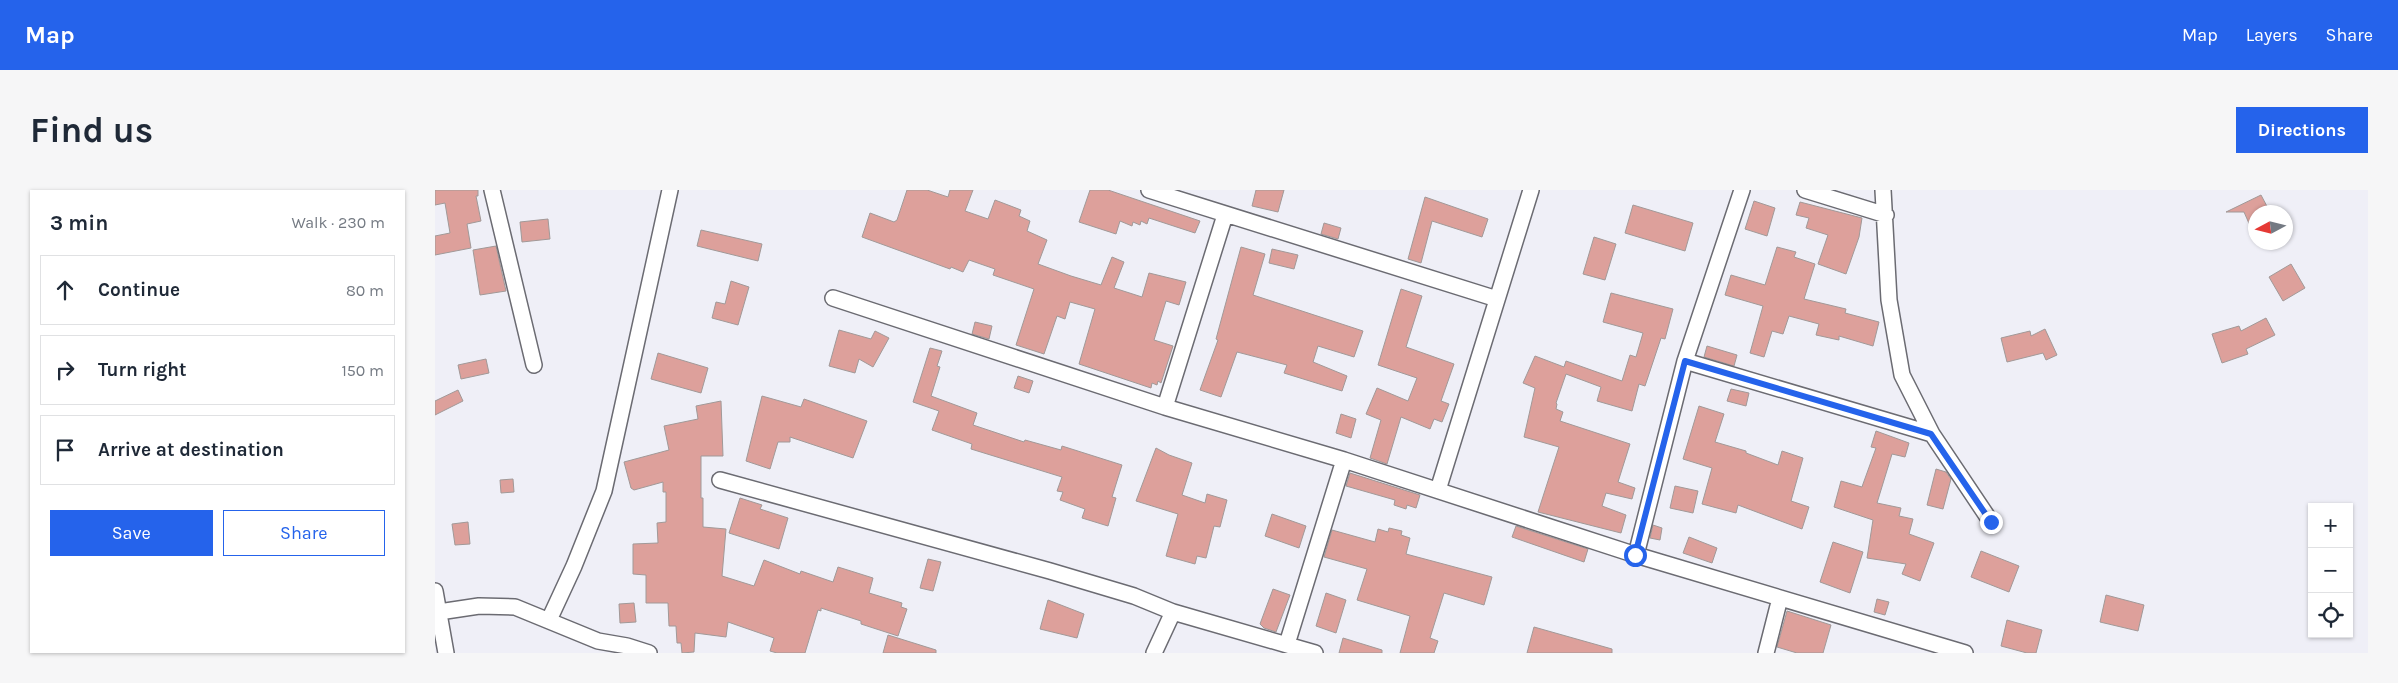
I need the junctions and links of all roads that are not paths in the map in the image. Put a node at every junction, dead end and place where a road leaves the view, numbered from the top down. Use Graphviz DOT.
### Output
graph roads {
  1 [pos="492,190"];
  2 [pos="671,190"];
  3 [pos="1149,190"];
  4 [pos="1531,190"];
  5 [pos="1742,190"];
  6 [pos="1805,190"];
  7 [pos="1883,190"];
  8 [pos="1886,214"];
  9 [pos="1225,215"];
  10 [pos="833,298"];
  11 [pos="1497,298"];
  12 [pos="1685,361"];
  13 [pos="534,365"];
  14 [pos="1165,407"];
  15 [pos="1931,434"];
  16 [pos="1344,460"];
  17 [pos="720,480"];
  18 [pos="1438,490"];
  19 [pos="1991,522"];
  20 [pos="1635,555"];
  21 [pos="435,592"];
  22 [pos="1780,598"];
  23 [pos="439,612"];
  24 [pos="1173,612"];
  25 [pos="549,620"];
  26 [pos="1287,644"];
  27 [pos="626,649"];
  28 [pos="446,653"];
  29 [pos="649,653"];
  30 [pos="1154,653"];
  31 [pos="1315,653"];
  32 [pos="1766,653"];
  33 [pos="1965,653"];
  1 -- 13 [label="street"];
  2 -- 25 [label="street"];
  3 -- 9 [label="street"];
  4 -- 11 [label="street"];
  5 -- 12 [label="street"];
  6 -- 8 [label="street"];
  7 -- 8 [label="street"];
  8 -- 15 [label="street"];
  9 -- 11 [label="street"];
  9 -- 14 [label="street"];
  10 -- 14 [label="street"];
  11 -- 18 [label="street"];
  12 -- 15 [label="street"];
  12 -- 20 [label="street"];
  14 -- 16 [label="street"];
  15 -- 19 [label="street"];
  16 -- 18 [label="street"];
  16 -- 26 [label="street"];
  17 -- 24 [label="street"];
  18 -- 20 [label="street"];
  20 -- 22 [label="street"];
  21 -- 23 [label="street"];
  22 -- 32 [label="street"];
  22 -- 33 [label="street"];
  23 -- 25 [label="street"];
  23 -- 28 [label="street"];
  24 -- 26 [label="street"];
  24 -- 30 [label="street"];
  25 -- 27 [label="street"];
  26 -- 31 [label="street"];
  27 -- 29 [label="street"];
}
